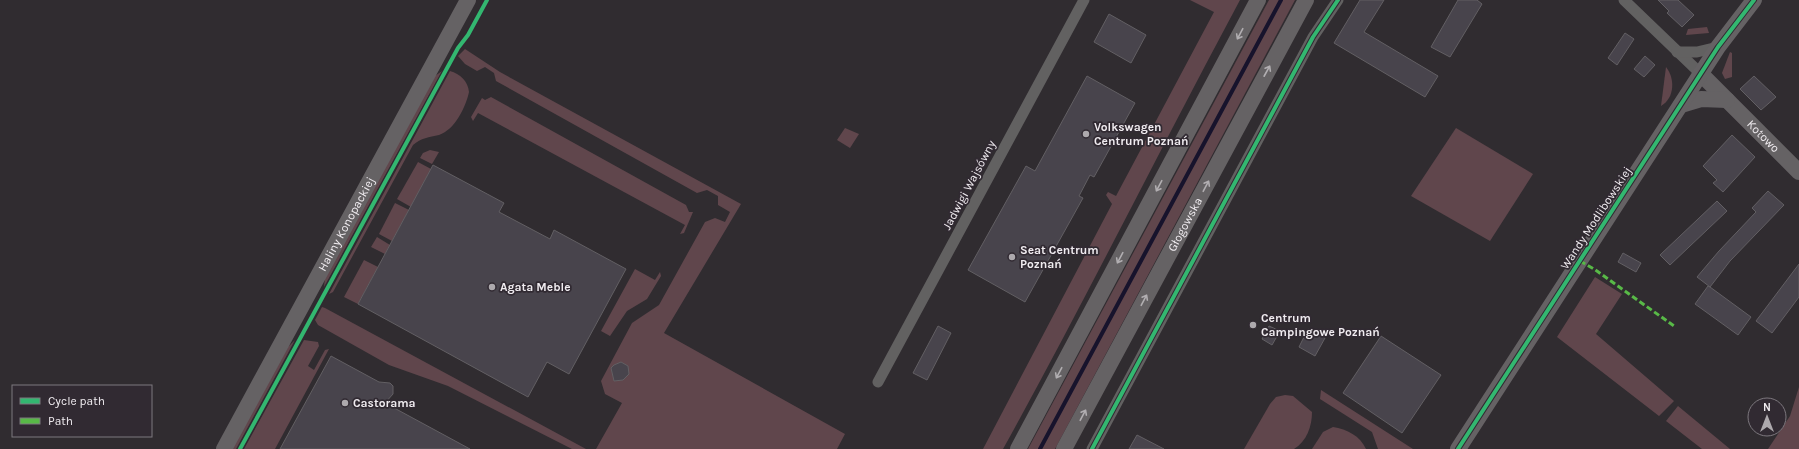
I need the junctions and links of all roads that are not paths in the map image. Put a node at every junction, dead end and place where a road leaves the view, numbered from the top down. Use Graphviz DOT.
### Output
graph roads {
  1 [pos="468,0"];
  2 [pos="1084,0"];
  3 [pos="1258,0"];
  4 [pos="1306,0"];
  5 [pos="1338,0"];
  6 [pos="1624,0"];
  7 [pos="1754,0"];
  8 [pos="1718,47"];
  9 [pos="1677,52"];
  10 [pos="1701,74"];
  11 [pos="1728,100"];
  12 [pos="1681,105"];
  13 [pos="1799,172"];
  14 [pos="878,382"];
  15 [pos="224,449"];
  16 [pos="1018,449"];
  17 [pos="1064,449"];
  18 [pos="1092,449"];
  19 [pos="1458,449"];
  1 -- 15 [label="street, Haliny Konopackiej"];
  2 -- 14 [label="street, Jadwigi Wajsówny"];
  3 -- 16 [label="street, one-way"];
  17 -- 4 [label="street, Głogowska, one-way"];
  5 -- 18 [label="street"];
  6 -- 9 [label="street, Kotowo"];
  7 -- 8 [label="street, Wandy Modlibowskiej"];
  8 -- 9 [label="street"];
  8 -- 10 [label="street, Wandy Modlibowskiej"];
  9 -- 10 [label="street, Kotowo"];
  10 -- 11 [label="street, Kotowo"];
  10 -- 12 [label="street, Wandy Modlibowskiej"];
  11 -- 12 [label="street"];
  11 -- 13 [label="street, Kotowo"];
  12 -- 19 [label="street, Wandy Modlibowskiej"];
}
